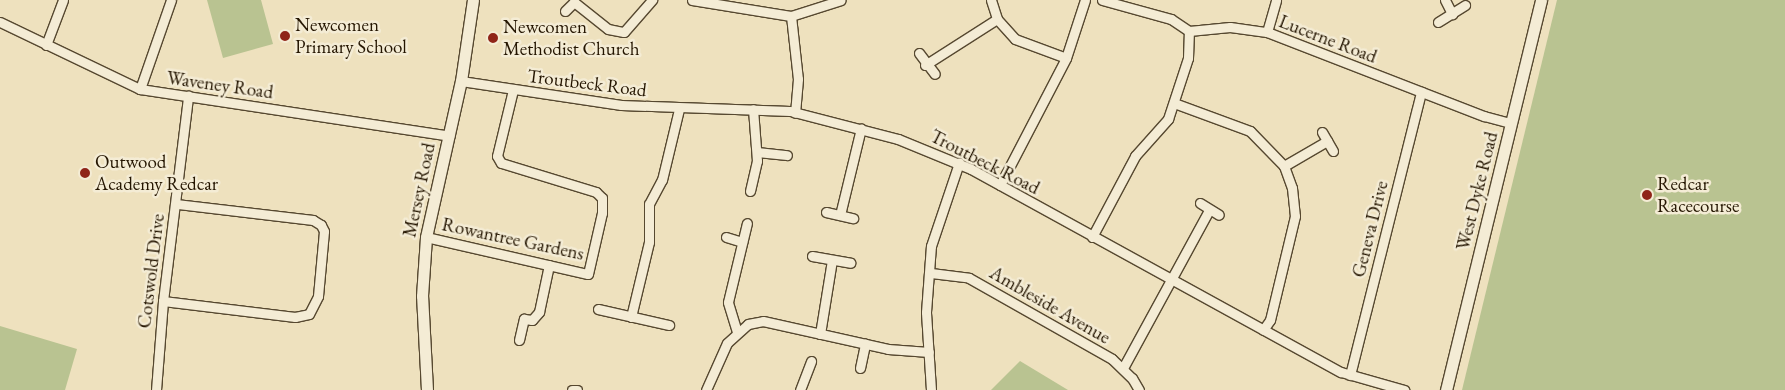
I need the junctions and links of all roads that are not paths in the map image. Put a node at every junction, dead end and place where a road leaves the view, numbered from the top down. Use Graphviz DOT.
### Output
graph roads {
  1 [pos="63,0"];
  2 [pos="171,0"];
  3 [pos="473,0"];
  4 [pos="652,0"];
  5 [pos="692,0"];
  6 [pos="841,0"];
  7 [pos="991,0"];
  8 [pos="1085,0"];
  9 [pos="1102,0"];
  10 [pos="1276,0"];
  11 [pos="1445,0"];
  12 [pos="1541,0"];
  13 [pos="1465,6"];
  14 [pos="565,10"];
  15 [pos="1452,14"];
  16 [pos="792,16"];
  17 [pos="997,19"];
  18 [pos="0,22"];
  19 [pos="1438,22"];
  20 [pos="1189,31"];
  21 [pos="1267,32"];
  22 [pos="46,45"];
  23 [pos="919,53"];
  24 [pos="1066,58"];
  25 [pos="925,65"];
  26 [pos="935,74"];
  27 [pos="461,81"];
  28 [pos="140,89"];
  29 [pos="513,90"];
  30 [pos="1421,92"];
  31 [pos="188,96"];
  32 [pos="1174,103"];
  33 [pos="679,109"];
  34 [pos="753,109"];
  35 [pos="795,112"];
  36 [pos="1511,123"];
  37 [pos="862,128"];
  38 [pos="1322,132"];
  39 [pos="448,136"];
  40 [pos="1327,141"];
  41 [pos="1332,151"];
  42 [pos="757,152"];
  43 [pos="787,155"];
  44 [pos="501,163"];
  45 [pos="958,163"];
  46 [pos="1284,166"];
  47 [pos="1000,185"];
  48 [pos="750,191"];
  49 [pos="1200,203"];
  50 [pos="176,204"];
  51 [pos="1209,210"];
  52 [pos="826,212"];
  53 [pos="840,215"];
  54 [pos="1219,215"];
  55 [pos="853,218"];
  56 [pos="747,224"];
  57 [pos="426,237"];
  58 [pos="726,237"];
  59 [pos="1092,237"];
  60 [pos="742,242"];
  61 [pos="812,256"];
  62 [pos="832,260"];
  63 [pos="850,263"];
  64 [pos="549,266"];
  65 [pos="932,274"];
  66 [pos="1172,279"];
  67 [pos="162,301"];
  68 [pos="598,310"];
  69 [pos="631,316"];
  70 [pos="669,325"];
  71 [pos="1263,330"];
  72 [pos="737,332"];
  73 [pos="820,334"];
  74 [pos="519,340"];
  75 [pos="865,344"];
  76 [pos="929,352"];
  77 [pos="811,362"];
  78 [pos="860,368"];
  79 [pos="1123,368"];
  80 [pos="1350,375"];
  81 [pos="156,390"];
  82 [pos="427,390"];
  83 [pos="572,390"];
  84 [pos="577,390"];
  85 [pos="706,390"];
  86 [pos="800,390"];
  87 [pos="931,390"];
  88 [pos="1139,390"];
  89 [pos="1404,390"];
  90 [pos="1446,390"];
  1 -- 22 [label="street"];
  2 -- 28 [label="street"];
  3 -- 27 [label="street, Mersey Road"];
  4 -- 14 [label="street"];
  5 -- 16 [label="street"];
  6 -- 16 [label="street"];
  7 -- 17 [label="street"];
  8 -- 24 [label="street"];
  9 -- 20 [label="street"];
  10 -- 21 [label="street"];
  11 -- 15 [label="street"];
  12 -- 36 [label="street, West Dyke Road"];
  13 -- 15 [label="street"];
  15 -- 19 [label="street"];
  16 -- 35 [label="street"];
  17 -- 24 [label="street"];
  17 -- 25 [label="street"];
  18 -- 22 [label="street, Waveney Road"];
  20 -- 21 [label="street, Lucerne Road"];
  20 -- 32 [label="street"];
  21 -- 30 [label="street, Lucerne Road"];
  22 -- 28 [label="street, Waveney Road"];
  23 -- 25 [label="street"];
  24 -- 47 [label="street"];
  25 -- 26 [label="street"];
  27 -- 29 [label="street, Troutbeck Road"];
  27 -- 39 [label="street, Mersey Road"];
  28 -- 31 [label="street, Waveney Road"];
  29 -- 33 [label="street, Troutbeck Road"];
  29 -- 44 [label="street, Troutbeck Road"];
  30 -- 36 [label="street, Lucerne Road"];
  30 -- 80 [label="street, Geneva Drive"];
  31 -- 39 [label="street, Waveney Road"];
  31 -- 50 [label="street, Cotswold Drive"];
  32 -- 46 [label="street"];
  32 -- 59 [label="street"];
  33 -- 34 [label="street, Troutbeck Road"];
  33 -- 69 [label="street"];
  34 -- 35 [label="street, Troutbeck Road"];
  34 -- 42 [label="street"];
  35 -- 37 [label="street, Troutbeck Road"];
  36 -- 90 [label="street, West Dyke Road"];
  37 -- 45 [label="street, Troutbeck Road"];
  37 -- 53 [label="street"];
  38 -- 40 [label="street"];
  39 -- 57 [label="street, Mersey Road"];
  40 -- 41 [label="street"];
  40 -- 46 [label="street"];
  42 -- 43 [label="street"];
  42 -- 48 [label="street"];
  44 -- 64 [label="street, Rowantree Gardens"];
  45 -- 47 [label="street, Troutbeck Road"];
  45 -- 65 [label="street"];
  46 -- 71 [label="street"];
  47 -- 59 [label="street, Troutbeck Road"];
  49 -- 51 [label="street"];
  50 -- 67 [label="street, Cotswold Drive"];
  50 -- 67 [label="street"];
  51 -- 54 [label="street"];
  51 -- 66 [label="street"];
  52 -- 53 [label="street"];
  53 -- 55 [label="street"];
  56 -- 60 [label="street"];
  57 -- 64 [label="street, Rowantree Gardens"];
  57 -- 82 [label="street, Mersey Road"];
  58 -- 60 [label="street"];
  59 -- 66 [label="street, Troutbeck Road"];
  60 -- 72 [label="street"];
  61 -- 62 [label="street"];
  62 -- 63 [label="street"];
  62 -- 73 [label="street"];
  64 -- 74 [label="street"];
  65 -- 76 [label="street"];
  65 -- 79 [label="street, Ambleside Avenue"];
  66 -- 71 [label="street, Troutbeck Road"];
  66 -- 79 [label="street"];
  67 -- 81 [label="street, Cotswold Drive"];
  68 -- 69 [label="street"];
  69 -- 70 [label="street"];
  71 -- 80 [label="street, Troutbeck Road"];
  72 -- 73 [label="street"];
  72 -- 85 [label="street"];
  73 -- 75 [label="street"];
  75 -- 76 [label="street"];
  75 -- 78 [label="street"];
  76 -- 87 [label="street"];
  77 -- 86 [label="street"];
  79 -- 88 [label="street, Ambleside Avenue"];
  80 -- 89 [label="street, Troutbeck Road"];
  83 -- 84 [label="street"];
}
